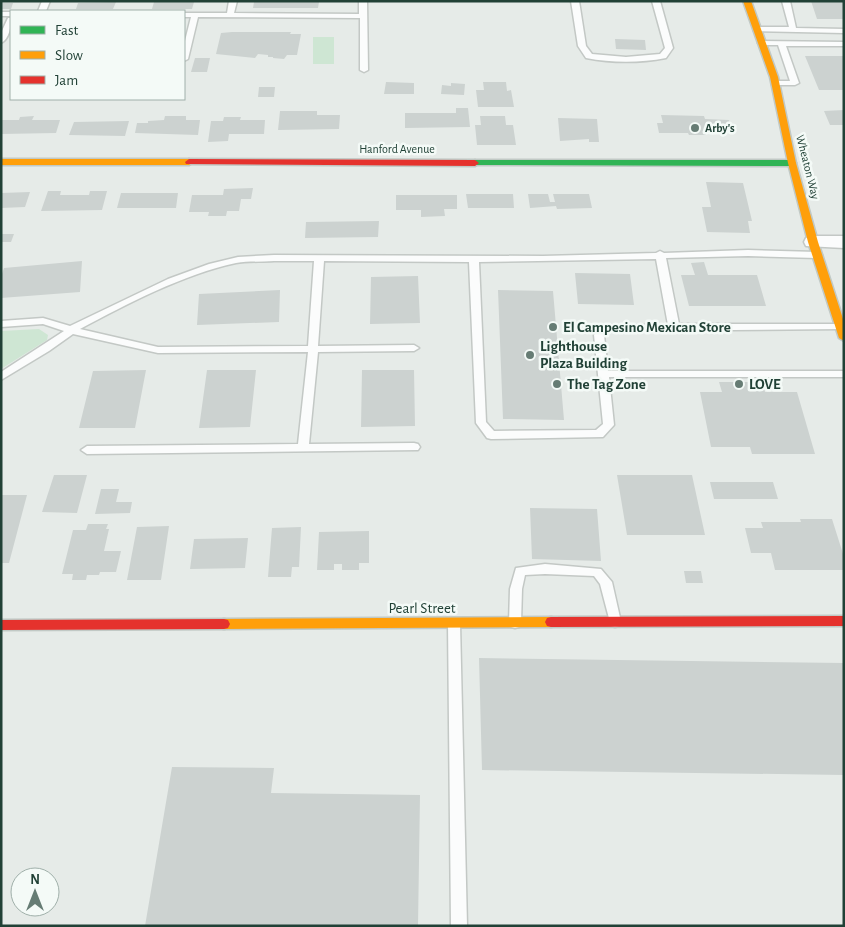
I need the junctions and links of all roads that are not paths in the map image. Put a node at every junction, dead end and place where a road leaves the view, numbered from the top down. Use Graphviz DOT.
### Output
graph roads {
  1 [pos="233,1"];
  2 [pos="363,1"];
  3 [pos="575,1"];
  4 [pos="656,1"];
  5 [pos="747,1"];
  6 [pos="786,1"];
  7 [pos="185,15"];
  8 [pos="195,15"];
  9 [pos="230,15"];
  10 [pos="363,16"];
  11 [pos="10,22"];
  12 [pos="757,29"];
  13 [pos="793,30"];
  14 [pos="844,31"];
  15 [pos="1,41"];
  16 [pos="762,43"];
  17 [pos="781,43"];
  18 [pos="844,44"];
  19 [pos="185,55"];
  20 [pos="364,70"];
  21 [pos="775,83"];
  22 [pos="1,162"];
  23 [pos="792,163"];
  24 [pos="844,242"];
  25 [pos="815,249"];
  26 [pos="660,254"];
  27 [pos="319,258"];
  28 [pos="474,259"];
  29 [pos="1,324"];
  30 [pos="674,327"];
  31 [pos="72,330"];
  32 [pos="842,333"];
  33 [pos="414,348"];
  34 [pos="313,349"];
  35 [pos="604,374"];
  36 [pos="844,374"];
  37 [pos="1,377"];
  38 [pos="414,447"];
  39 [pos="303,448"];
  40 [pos="87,450"];
  41 [pos="844,621"];
  42 [pos="615,622"];
  43 [pos="454,623"];
  44 [pos="515,623"];
  45 [pos="1,625"];
  46 [pos="459,926"];
  1 -- 9 [label="lane"];
  2 -- 10 [label="lane"];
  3 -- 4 [label="lane"];
  5 -- 12 [label="street, Wheaton Way"];
  6 -- 13 [label="lane"];
  7 -- 8 [label="lane"];
  8 -- 9 [label="lane"];
  8 -- 19 [label="lane"];
  9 -- 10 [label="lane"];
  10 -- 20 [label="lane"];
  11 -- 15 [label="lane"];
  12 -- 13 [label="lane"];
  12 -- 16 [label="street, Wheaton Way"];
  13 -- 14 [label="lane"];
  16 -- 17 [label="lane"];
  16 -- 21 [label="street, Wheaton Way"];
  17 -- 18 [label="lane"];
  17 -- 21 [label="lane"];
  21 -- 23 [label="street, Wheaton Way"];
  22 -- 23 [label="street, Hanford Avenue"];
  23 -- 25 [label="street, Wheaton Way"];
  24 -- 25 [label="street"];
  25 -- 26 [label="lane"];
  25 -- 32 [label="street, Wheaton Way"];
  26 -- 28 [label="lane"];
  26 -- 30 [label="lane"];
  27 -- 28 [label="lane"];
  27 -- 31 [label="lane"];
  27 -- 34 [label="lane"];
  28 -- 35 [label="lane"];
  29 -- 31 [label="lane"];
  30 -- 32 [label="lane"];
  30 -- 35 [label="lane"];
  31 -- 34 [label="lane"];
  31 -- 37 [label="lane"];
  33 -- 34 [label="lane"];
  34 -- 39 [label="lane"];
  35 -- 36 [label="lane"];
  38 -- 39 [label="lane"];
  39 -- 40 [label="lane"];
  41 -- 42 [label="street, Pearl Street"];
  42 -- 44 [label="street, Pearl Street"];
  42 -- 44 [label="lane"];
  43 -- 44 [label="street, Pearl Street"];
  43 -- 45 [label="street, Pearl Street"];
  43 -- 46 [label="lane"];
}
